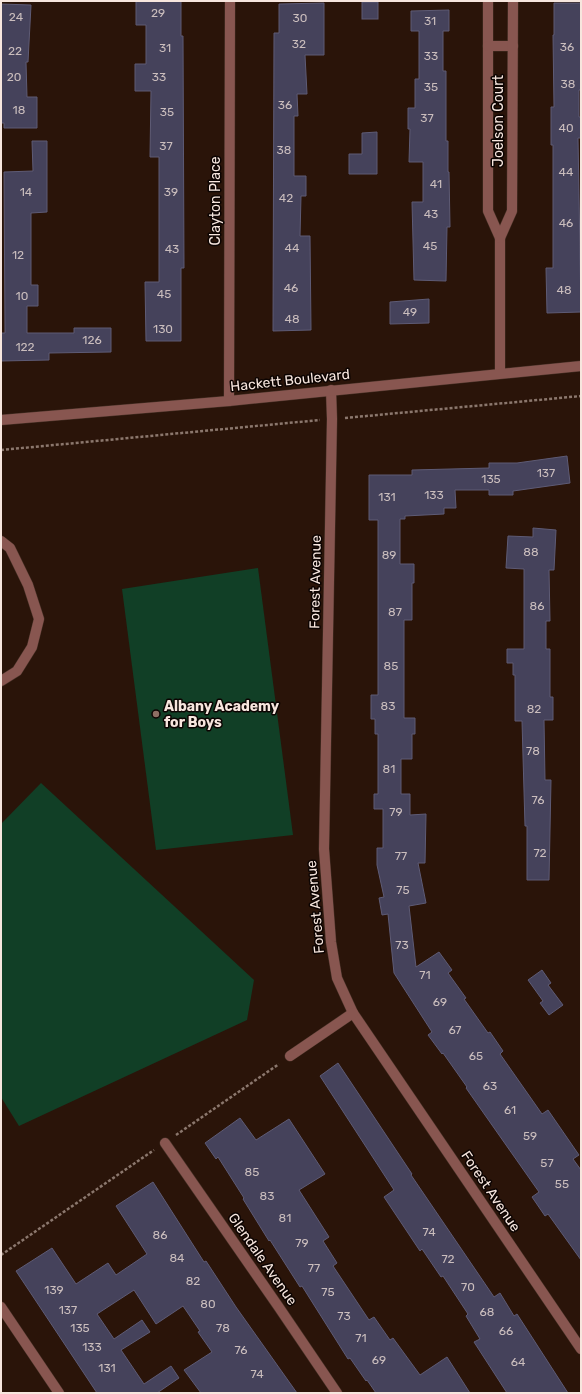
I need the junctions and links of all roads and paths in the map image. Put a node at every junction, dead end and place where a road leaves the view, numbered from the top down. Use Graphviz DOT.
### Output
graph roads {
  1 [pos="230,1"];
  2 [pos="488,1"];
  3 [pos="513,1"];
  4 [pos="488,46"];
  5 [pos="512,46"];
  6 [pos="500,238"];
  7 [pos="581,366"];
  8 [pos="500,373"];
  9 [pos="332,390"];
  10 [pos="581,396"];
  11 [pos="230,401"];
  12 [pos="332,419"];
  13 [pos="1,420"];
  14 [pos="1,450"];
  15 [pos="1,541"];
  16 [pos="1,681"];
  17 [pos="353,1013"];
  18 [pos="290,1056"];
  19 [pos="164,1143"];
  20 [pos="1,1255"];
  21 [pos="1,1306"];
  22 [pos="581,1348"];
  23 [pos="59,1393"];
  24 [pos="336,1393"];
  1 -- 11 [label="street, Clayton Place"];
  2 -- 4 [label="street, Joelson Court"];
  3 -- 5 [label="street, Joelson Court"];
  4 -- 5 [label="street"];
  4 -- 6 [label="street, Joelson Court"];
  5 -- 6 [label="street, Joelson Court"];
  6 -- 8 [label="street, Joelson Court"];
  7 -- 8 [label="street, Hackett Boulevard"];
  8 -- 9 [label="street, Hackett Boulevard"];
  9 -- 11 [label="street, Hackett Boulevard"];
  9 -- 12 [label="street, Forest Avenue"];
  10 -- 12 [label="path"];
  11 -- 13 [label="street, Hackett Boulevard"];
  12 -- 14 [label="path"];
  12 -- 17 [label="street, Forest Avenue"];
  15 -- 16 [label="street"];
  17 -- 18 [label="street"];
  17 -- 22 [label="street, Forest Avenue"];
  18 -- 19 [label="path"];
  19 -- 20 [label="path"];
  19 -- 24 [label="street, Glendale Avenue"];
  21 -- 23 [label="street"];
}
